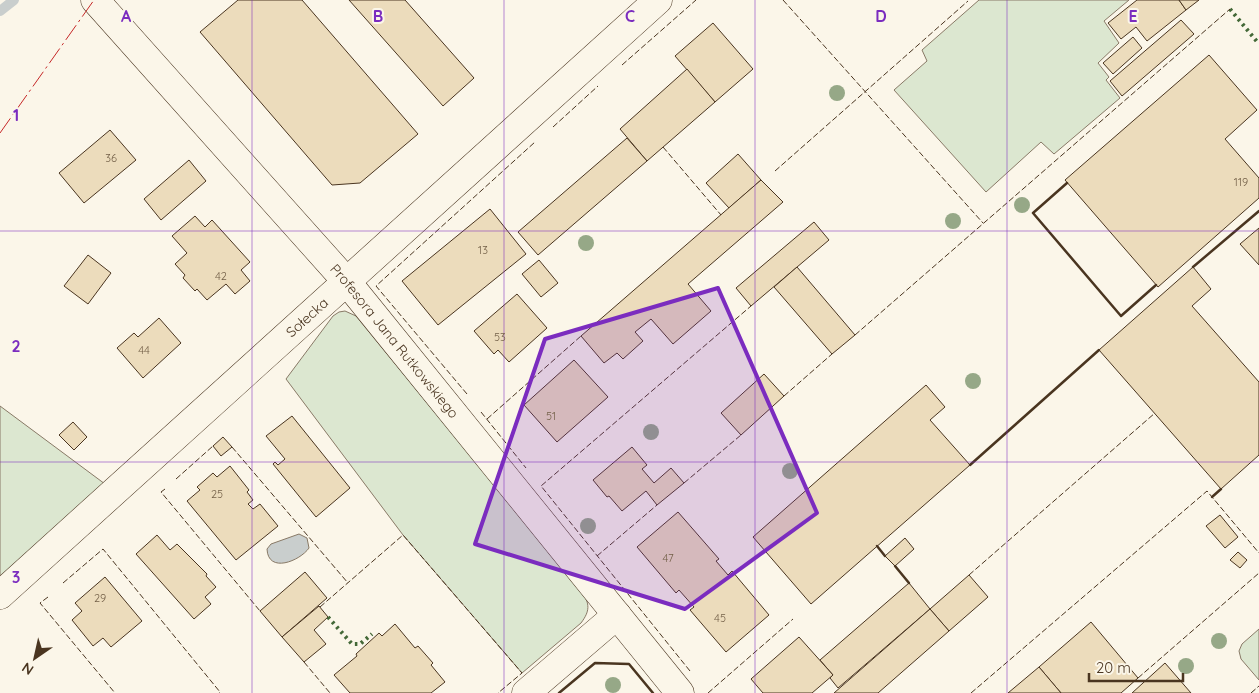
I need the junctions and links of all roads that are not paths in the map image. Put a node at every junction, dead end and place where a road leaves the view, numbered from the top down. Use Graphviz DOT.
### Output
graph roads {
  1 [pos="95,0"];
  2 [pos="658,0"];
  3 [pos="347,282"];
  4 [pos="0,595"];
  5 [pos="617,615"];
  6 [pos="526,693"];
  7 [pos="680,693"];
  1 -- 3 [label="street, Profesora Jana Rutkowskiego"];
  2 -- 3 [label="street, Sołecka"];
  3 -- 4 [label="street, Sołecka"];
  3 -- 5 [label="street, Profesora Jana Rutkowskiego"];
  5 -- 6 [label="street"];
  5 -- 7 [label="street, Profesora Jana Rutkowskiego"];
}
